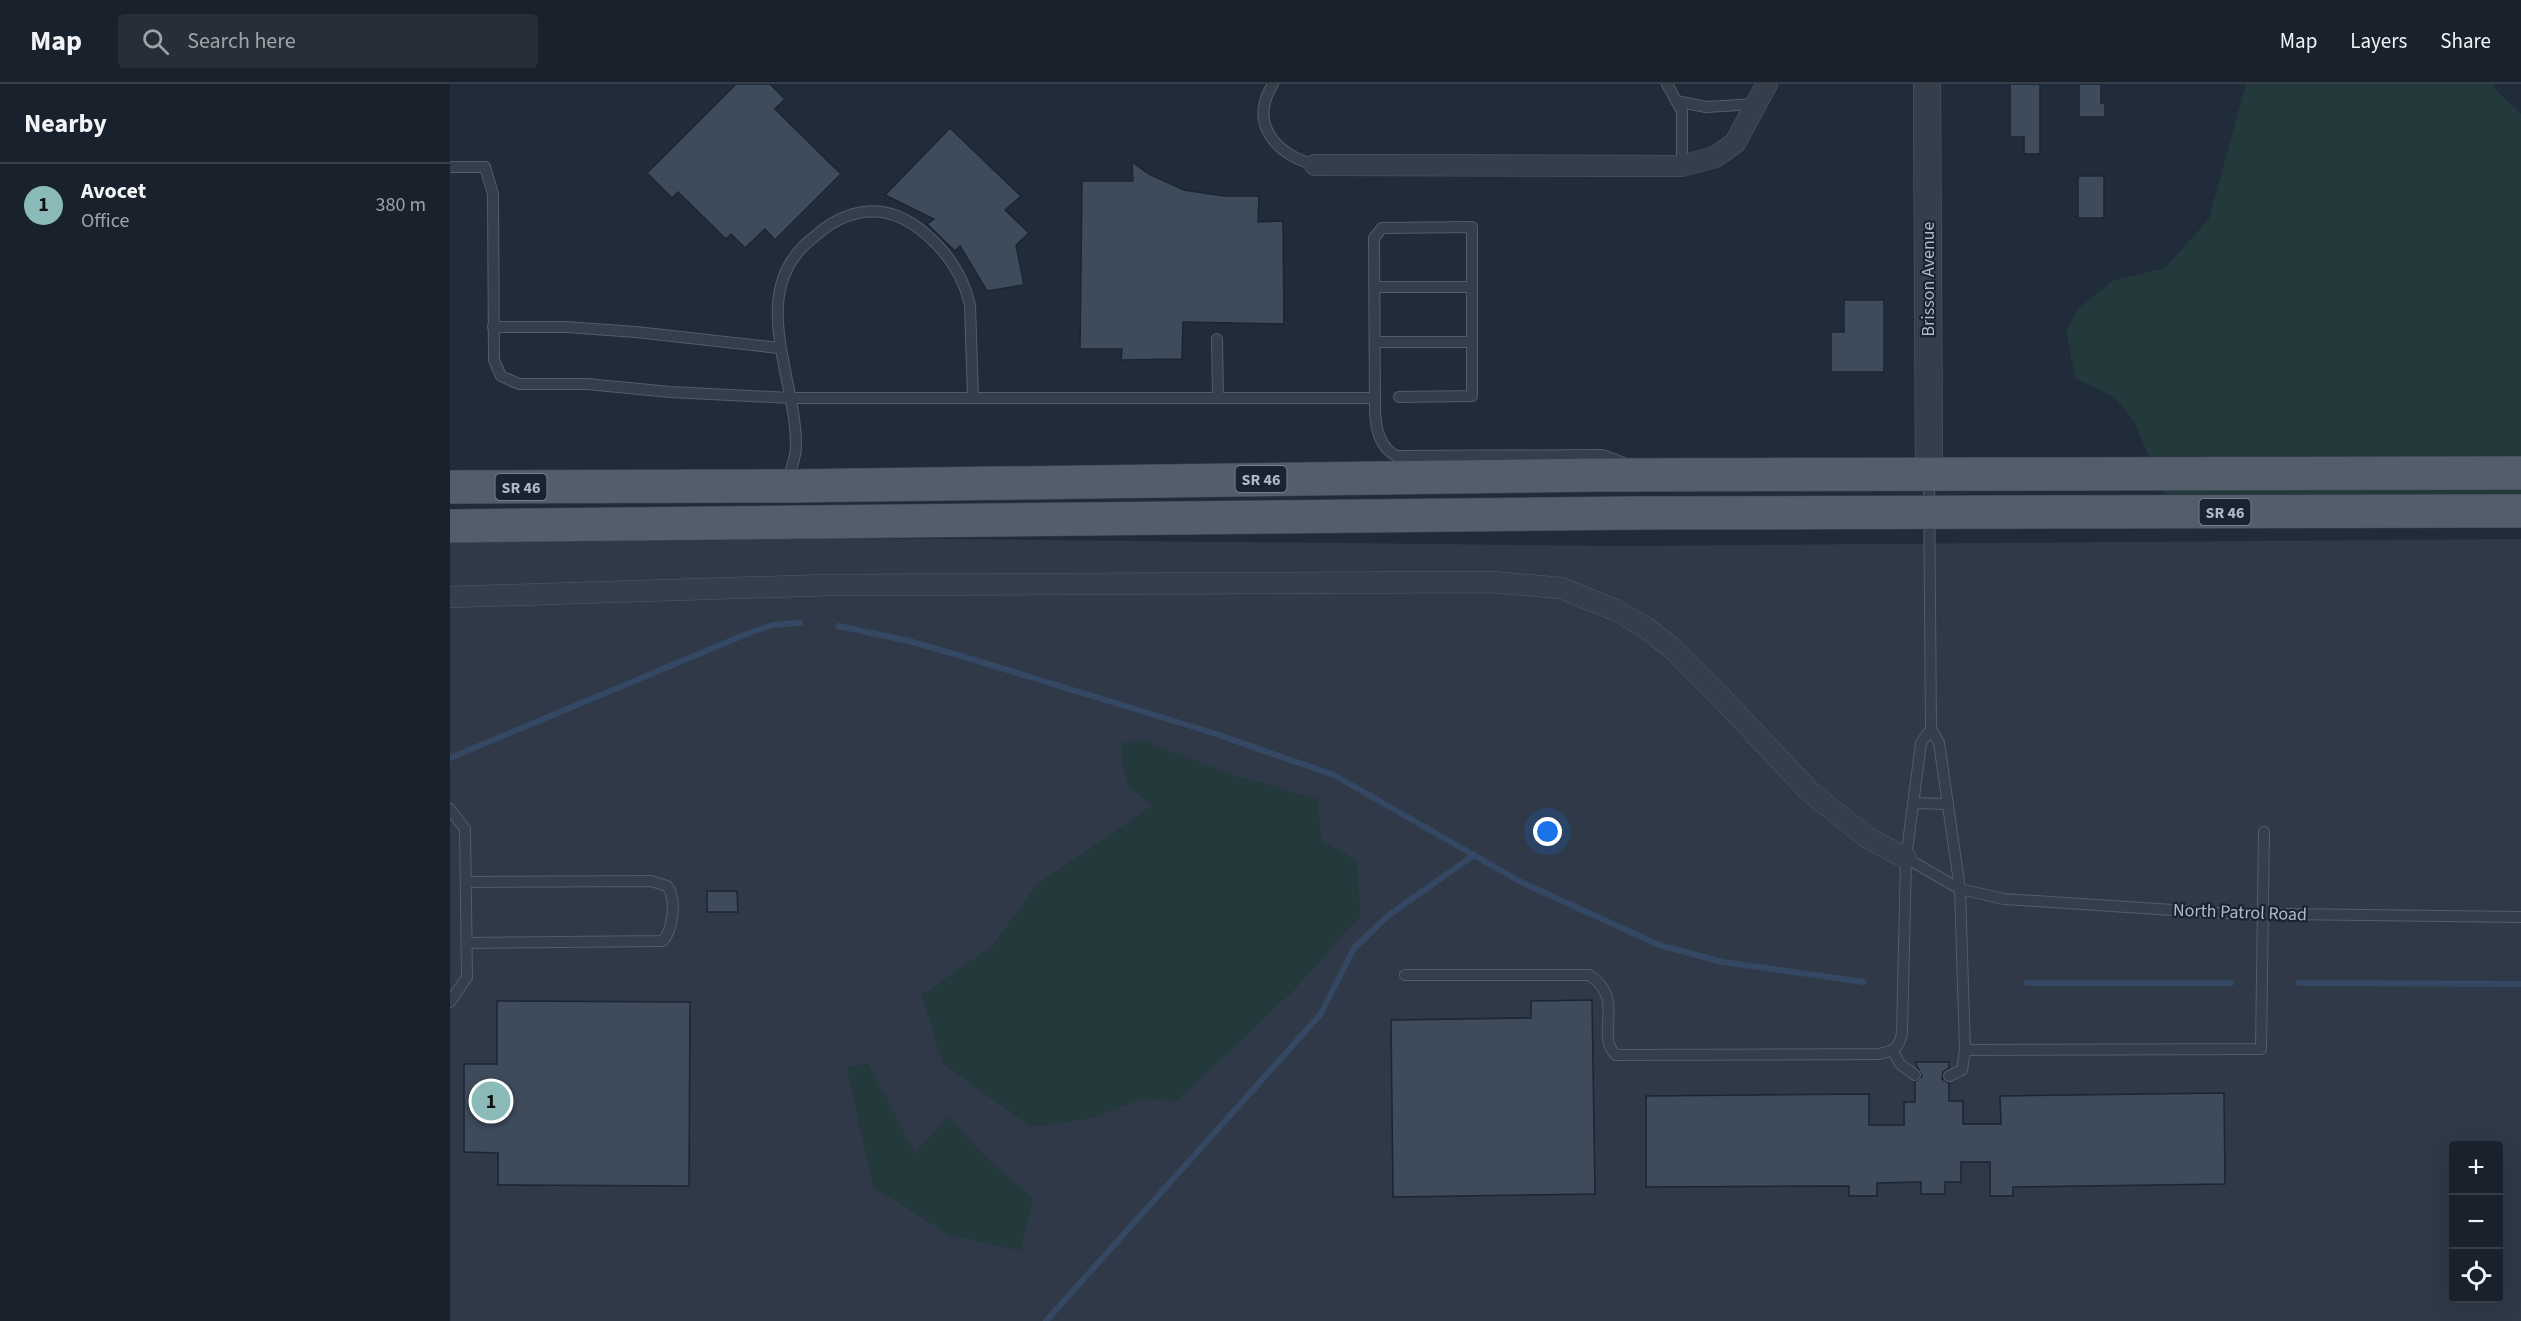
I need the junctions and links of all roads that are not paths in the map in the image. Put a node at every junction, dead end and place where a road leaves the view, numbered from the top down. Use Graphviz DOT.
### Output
graph roads {
  1 [pos="1273,84"];
  2 [pos="1667,84"];
  3 [pos="1767,84"];
  4 [pos="1927,84"];
  5 [pos="1676,101"];
  6 [pos="1755,104"];
  7 [pos="1315,165"];
  8 [pos="1682,166"];
  9 [pos="450,167"];
  10 [pos="1374,287"];
  11 [pos="1472,287"];
  12 [pos="494,327"];
  13 [pos="1217,339"];
  14 [pos="1375,342"];
  15 [pos="1472,342"];
  16 [pos="779,348"];
  17 [pos="1218,397"];
  18 [pos="1399,397"];
  19 [pos="790,398"];
  20 [pos="973,398"];
  21 [pos="1375,398"];
  22 [pos="2521,473"];
  23 [pos="1929,474"];
  24 [pos="1652,475"];
  25 [pos="787,486"];
  26 [pos="450,487"];
  27 [pos="2521,511"];
  28 [pos="1929,512"];
  29 [pos="450,526"];
  30 [pos="450,597"];
  31 [pos="1931,729"];
  32 [pos="1913,803"];
  33 [pos="1948,804"];
  34 [pos="450,809"];
  35 [pos="2264,832"];
  36 [pos="1906,858"];
  37 [pos="466,882"];
  38 [pos="1960,889"];
  39 [pos="2262,914"];
  40 [pos="2521,917"];
  41 [pos="467,943"];
  42 [pos="1405,975"];
  43 [pos="450,1002"];
  44 [pos="1965,1050"];
  45 [pos="1893,1051"];
  46 [pos="1915,1075"];
  47 [pos="1949,1076"];
  1 -- 7 [label="lane"];
  2 -- 5 [label="lane"];
  3 -- 6 [label="street"];
  4 -- 23 [label="street, Brisson Avenue"];
  5 -- 6 [label="lane"];
  5 -- 8 [label="lane"];
  6 -- 8 [label="street"];
  7 -- 8 [label="street"];
  9 -- 12 [label="lane"];
  10 -- 11 [label="lane"];
  10 -- 11 [label="lane"];
  10 -- 14 [label="lane"];
  11 -- 15 [label="lane"];
  12 -- 16 [label="lane"];
  12 -- 19 [label="lane"];
  13 -- 17 [label="lane"];
  14 -- 15 [label="lane"];
  14 -- 21 [label="lane"];
  15 -- 18 [label="lane"];
  16 -- 19 [label="lane"];
  16 -- 20 [label="lane"];
  17 -- 20 [label="lane"];
  17 -- 21 [label="lane"];
  19 -- 20 [label="lane"];
  19 -- 25 [label="lane"];
  21 -- 24 [label="lane"];
  22 -- 23 [label="main road, SR 46"];
  23 -- 24 [label="main road, SR 46"];
  23 -- 28 [label="lane"];
  24 -- 25 [label="main road, SR 46"];
  25 -- 26 [label="main road, SR 46"];
  27 -- 28 [label="main road, SR 46"];
  28 -- 29 [label="main road, SR 46"];
  28 -- 31 [label="lane"];
  30 -- 36 [label="street"];
  31 -- 32 [label="lane"];
  31 -- 33 [label="lane"];
  32 -- 33 [label="lane"];
  32 -- 36 [label="lane"];
  33 -- 38 [label="lane"];
  34 -- 37 [label="lane"];
  35 -- 39 [label="lane"];
  36 -- 38 [label="lane, North Patrol Road"];
  36 -- 45 [label="lane"];
  37 -- 41 [label="lane"];
  37 -- 41 [label="lane"];
  38 -- 39 [label="lane, North Patrol Road"];
  38 -- 44 [label="lane"];
  39 -- 40 [label="lane, North Patrol Road"];
  39 -- 44 [label="lane"];
  41 -- 43 [label="lane"];
  42 -- 45 [label="lane"];
  44 -- 47 [label="lane"];
  45 -- 46 [label="lane"];
}
